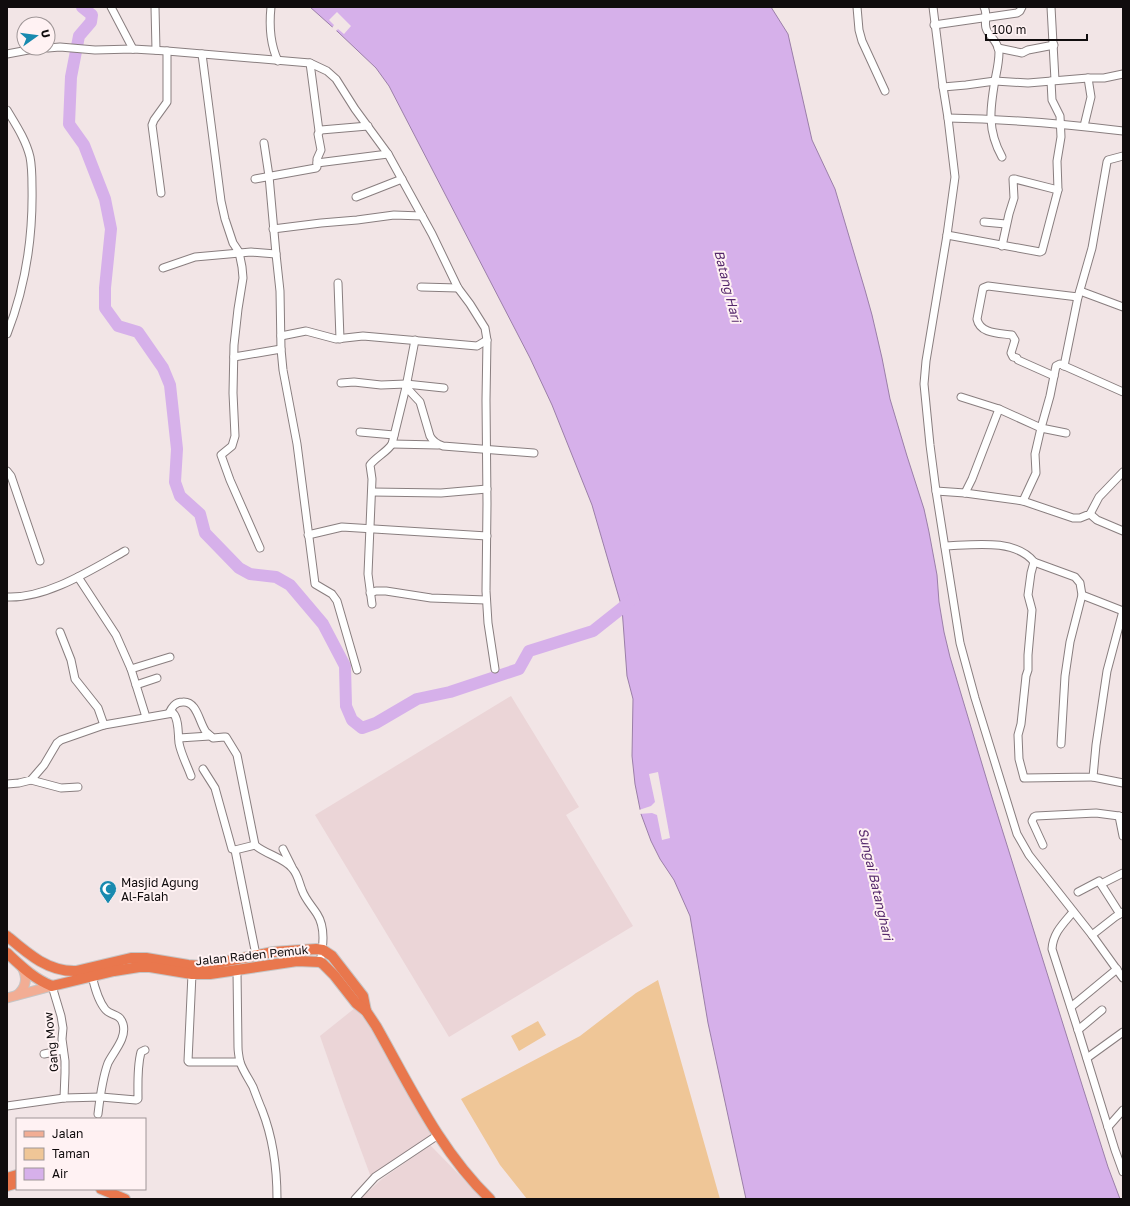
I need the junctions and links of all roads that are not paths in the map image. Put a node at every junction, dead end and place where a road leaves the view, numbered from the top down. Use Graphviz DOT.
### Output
graph roads {
  1 [pos="112,7"];
  2 [pos="155,7"];
  3 [pos="271,7"];
  4 [pos="857,7"];
  5 [pos="933,7"];
  6 [pos="984,7"];
  7 [pos="1022,7"];
  8 [pos="1051,7"];
  9 [pos="986,17"];
  10 [pos="934,26"];
  11 [pos="1054,45"];
  12 [pos="56,47"];
  13 [pos="998,48"];
  14 [pos="133,49"];
  15 [pos="156,50"];
  16 [pos="167,51"];
  17 [pos="202,54"];
  18 [pos="278,61"];
  19 [pos="310,64"];
  20 [pos="1123,74"];
  21 [pos="1088,78"];
  22 [pos="995,81"];
  23 [pos="1053,81"];
  24 [pos="943,87"];
  25 [pos="885,91"];
  26 [pos="7,110"];
  27 [pos="948,118"];
  28 [pos="990,118"];
  29 [pos="1060,125"];
  30 [pos="368,126"];
  31 [pos="1084,126"];
  32 [pos="319,131"];
  33 [pos="1123,131"];
  34 [pos="264,143"];
  35 [pos="388,154"];
  36 [pos="1123,156"];
  37 [pos="1002,157"];
  38 [pos="317,164"];
  39 [pos="269,176"];
  40 [pos="255,179"];
  41 [pos="402,179"];
  42 [pos="1058,190"];
  43 [pos="161,194"];
  44 [pos="356,197"];
  45 [pos="422,216"];
  46 [pos="984,222"];
  47 [pos="1006,224"];
  48 [pos="273,229"];
  49 [pos="947,235"];
  50 [pos="1002,246"];
  51 [pos="239,252"];
  52 [pos="276,254"];
  53 [pos="163,268"];
  54 [pos="338,283"];
  55 [pos="421,287"];
  56 [pos="458,288"];
  57 [pos="1079,294"];
  58 [pos="1123,307"];
  59 [pos="7,334"];
  60 [pos="281,336"];
  61 [pos="340,339"];
  62 [pos="415,340"];
  63 [pos="487,340"];
  64 [pos="281,349"];
  65 [pos="234,357"];
  66 [pos="1064,366"];
  67 [pos="1054,376"];
  68 [pos="342,382"];
  69 [pos="406,386"];
  70 [pos="444,388"];
  71 [pos="1123,392"];
  72 [pos="961,397"];
  73 [pos="999,409"];
  74 [pos="1041,428"];
  75 [pos="360,432"];
  76 [pos="1066,433"];
  77 [pos="394,435"];
  78 [pos="392,444"];
  79 [pos="440,445"];
  80 [pos="486,450"];
  81 [pos="534,453"];
  82 [pos="7,471"];
  83 [pos="1123,472"];
  84 [pos="487,489"];
  85 [pos="936,491"];
  86 [pos="372,492"];
  87 [pos="965,493"];
  88 [pos="1024,501"];
  89 [pos="1090,514"];
  90 [pos="370,529"];
  91 [pos="1123,531"];
  92 [pos="308,535"];
  93 [pos="487,536"];
  94 [pos="945,546"];
  95 [pos="260,548"];
  96 [pos="125,551"];
  97 [pos="40,561"];
  98 [pos="1034,562"];
  99 [pos="78,577"];
  100 [pos="370,593"];
  101 [pos="1082,595"];
  102 [pos="7,597"];
  103 [pos="486,600"];
  104 [pos="372,604"];
  105 [pos="1123,611"];
  106 [pos="60,632"];
  107 [pos="170,657"];
  108 [pos="131,669"];
  109 [pos="495,669"];
  110 [pos="358,670"];
  111 [pos="157,678"];
  112 [pos="136,685"];
  113 [pos="169,713"];
  114 [pos="146,717"];
  115 [pos="104,725"];
  116 [pos="210,736"];
  117 [pos="179,738"];
  118 [pos="1061,744"];
  119 [pos="203,769"];
  120 [pos="190,776"];
  121 [pos="1093,777"];
  122 [pos="32,780"];
  123 [pos="1123,783"];
  124 [pos="7,784"];
  125 [pos="78,787"];
  126 [pos="1121,816"];
  127 [pos="1123,836"];
  128 [pos="255,845"];
  129 [pos="1043,845"];
  130 [pos="283,849"];
  131 [pos="235,850"];
  132 [pos="292,868"];
  133 [pos="1123,873"];
  134 [pos="1101,884"];
  135 [pos="1078,892"];
  136 [pos="1073,912"];
  137 [pos="1121,913"];
  138 [pos="1092,935"];
  139 [pos="7,936"];
  140 [pos="323,950"];
  141 [pos="7,953"];
  142 [pos="256,955"];
  143 [pos="320,962"];
  144 [pos="22,967"];
  145 [pos="1117,969"];
  146 [pos="238,971"];
  147 [pos="91,972"];
  148 [pos="192,974"];
  149 [pos="72,976"];
  150 [pos="1123,978"];
  151 [pos="52,986"];
  152 [pos="11,997"];
  153 [pos="1071,1007"];
  154 [pos="1102,1010"];
  155 [pos="366,1011"];
  156 [pos="1078,1030"];
  157 [pos="1123,1032"];
  158 [pos="63,1050"];
  159 [pos="145,1050"];
  160 [pos="44,1054"];
  161 [pos="1087,1058"];
  162 [pos="240,1062"];
  163 [pos="101,1097"];
  164 [pos="64,1098"];
  165 [pos="7,1106"];
  166 [pos="1123,1110"];
  167 [pos="98,1114"];
  168 [pos="1108,1127"];
  169 [pos="438,1135"];
  170 [pos="1123,1172"];
  171 [pos="103,1190"];
  172 [pos="125,1199"];
  173 [pos="277,1199"];
  174 [pos="355,1199"];
  175 [pos="490,1199"];
  1 -- 14 [label="street"];
  2 -- 15 [label="street"];
  3 -- 18 [label="street"];
  4 -- 25 [label="street"];
  5 -- 10 [label="street"];
  6 -- 9 [label="street"];
  7 -- 9 [label="street"];
  8 -- 11 [label="street"];
  9 -- 10 [label="street"];
  9 -- 13 [label="street"];
  10 -- 24 [label="street"];
  11 -- 13 [label="street"];
  11 -- 23 [label="street"];
  12 -- 14 [label="street"];
  13 -- 22 [label="street"];
  14 -- 15 [label="street"];
  15 -- 16 [label="street"];
  16 -- 17 [label="street"];
  16 -- 43 [label="street"];
  17 -- 18 [label="street"];
  17 -- 51 [label="street"];
  18 -- 19 [label="street"];
  19 -- 30 [label="street"];
  19 -- 32 [label="street"];
  20 -- 21 [label="street"];
  21 -- 23 [label="street"];
  21 -- 31 [label="street"];
  22 -- 23 [label="street"];
  22 -- 24 [label="street"];
  22 -- 28 [label="street"];
  23 -- 29 [label="street"];
  24 -- 27 [label="street"];
  26 -- 59 [label="street"];
  27 -- 28 [label="street"];
  27 -- 49 [label="street"];
  28 -- 29 [label="street"];
  28 -- 37 [label="street"];
  29 -- 31 [label="street"];
  29 -- 42 [label="street"];
  30 -- 32 [label="street"];
  30 -- 35 [label="street"];
  31 -- 33 [label="street"];
  32 -- 38 [label="street"];
  34 -- 39 [label="street"];
  35 -- 38 [label="street"];
  35 -- 41 [label="street"];
  36 -- 57 [label="street"];
  38 -- 39 [label="street"];
  39 -- 40 [label="street"];
  39 -- 48 [label="street"];
  41 -- 44 [label="street"];
  41 -- 45 [label="street"];
  42 -- 47 [label="street"];
  42 -- 50 [label="street"];
  45 -- 48 [label="street"];
  45 -- 56 [label="street"];
  46 -- 47 [label="street"];
  47 -- 50 [label="street"];
  48 -- 52 [label="street"];
  49 -- 50 [label="street"];
  49 -- 85 [label="street"];
  51 -- 52 [label="street"];
  51 -- 53 [label="street"];
  51 -- 65 [label="street"];
  52 -- 60 [label="street"];
  54 -- 61 [label="street"];
  55 -- 56 [label="street"];
  56 -- 63 [label="street"];
  57 -- 58 [label="street"];
  57 -- 66 [label="street"];
  57 -- 67 [label="street"];
  60 -- 61 [label="street"];
  60 -- 64 [label="street"];
  61 -- 62 [label="street"];
  62 -- 63 [label="street"];
  62 -- 69 [label="street"];
  63 -- 80 [label="street"];
  64 -- 65 [label="street"];
  64 -- 92 [label="street"];
  65 -- 95 [label="street"];
  66 -- 67 [label="street"];
  66 -- 71 [label="street"];
  67 -- 74 [label="street"];
  68 -- 69 [label="street"];
  69 -- 70 [label="street"];
  69 -- 77 [label="street"];
  69 -- 79 [label="street"];
  72 -- 73 [label="street"];
  73 -- 74 [label="street"];
  73 -- 87 [label="street"];
  74 -- 76 [label="street"];
  74 -- 88 [label="street"];
  75 -- 77 [label="street"];
  77 -- 78 [label="street"];
  78 -- 79 [label="street"];
  78 -- 86 [label="street"];
  79 -- 80 [label="street"];
  80 -- 81 [label="street"];
  80 -- 84 [label="street"];
  82 -- 97 [label="street"];
  83 -- 89 [label="street"];
  84 -- 86 [label="street"];
  84 -- 93 [label="street"];
  85 -- 87 [label="street"];
  85 -- 94 [label="street"];
  86 -- 90 [label="street"];
  87 -- 88 [label="street"];
  88 -- 89 [label="street"];
  89 -- 91 [label="street"];
  90 -- 92 [label="street"];
  90 -- 93 [label="street"];
  90 -- 100 [label="street"];
  92 -- 110 [label="street"];
  93 -- 103 [label="street"];
  94 -- 98 [label="street"];
  94 -- 136 [label="street"];
  96 -- 99 [label="street"];
  98 -- 101 [label="street"];
  98 -- 121 [label="street"];
  99 -- 102 [label="street"];
  99 -- 108 [label="street"];
  100 -- 103 [label="street"];
  100 -- 104 [label="street"];
  101 -- 105 [label="street"];
  101 -- 118 [label="street"];
  103 -- 109 [label="street"];
  105 -- 121 [label="street"];
  106 -- 115 [label="street"];
  107 -- 108 [label="street"];
  108 -- 112 [label="street"];
  111 -- 112 [label="street"];
  112 -- 114 [label="street"];
  113 -- 114 [label="street"];
  113 -- 116 [label="street"];
  113 -- 117 [label="street"];
  114 -- 115 [label="street"];
  115 -- 122 [label="street"];
  116 -- 117 [label="street"];
  116 -- 128 [label="street"];
  117 -- 120 [label="street"];
  119 -- 131 [label="street"];
  121 -- 123 [label="street"];
  122 -- 124 [label="street"];
  122 -- 125 [label="street"];
  126 -- 127 [label="street"];
  126 -- 129 [label="street"];
  128 -- 131 [label="street"];
  128 -- 132 [label="street"];
  130 -- 132 [label="street"];
  131 -- 142 [label="street"];
  132 -- 140 [label="street"];
  133 -- 134 [label="street"];
  134 -- 135 [label="street"];
  134 -- 137 [label="street"];
  136 -- 138 [label="street"];
  136 -- 153 [label="street"];
  137 -- 138 [label="street"];
  138 -- 145 [label="street"];
  139 -- 149 [label="highway"];
  140 -- 142 [label="highway, Jalan Raden Pemuk"];
  140 -- 143 [label="street"];
  140 -- 155 [label="highway, Jalan Raden Pemuk"];
  141 -- 144 [label="highway"];
  142 -- 147 [label="highway, Jalan Raden Pemuk"];
  143 -- 146 [label="highway, Jalan Raden Pemuk"];
  143 -- 155 [label="highway, Jalan Raden Pemuk"];
  144 -- 151 [label="highway"];
  144 -- 152 [label="main road"];
  145 -- 150 [label="street"];
  145 -- 153 [label="street"];
  146 -- 148 [label="highway, Jalan Raden Pemuk"];
  146 -- 162 [label="street"];
  147 -- 148 [label="highway, Jalan Raden Pemuk"];
  147 -- 149 [label="highway, Jalan Raden Pemuk"];
  147 -- 163 [label="street"];
  148 -- 162 [label="street"];
  149 -- 151 [label="highway, Jalan Raden Pemuk"];
  151 -- 152 [label="main road"];
  151 -- 158 [label="street, Gang Mow"];
  153 -- 156 [label="street"];
  154 -- 156 [label="street"];
  155 -- 169 [label="highway, Jalan Raden Pemuk"];
  156 -- 161 [label="street"];
  157 -- 161 [label="street"];
  158 -- 160 [label="street"];
  158 -- 164 [label="street, Gang Mow"];
  159 -- 163 [label="street"];
  161 -- 168 [label="street"];
  162 -- 173 [label="street"];
  163 -- 164 [label="street"];
  163 -- 167 [label="street"];
  164 -- 165 [label="street"];
  166 -- 168 [label="street"];
  168 -- 170 [label="street"];
  169 -- 174 [label="street"];
  169 -- 175 [label="highway, Jalan Raden Pemuk"];
  171 -- 172 [label="highway"];
}
